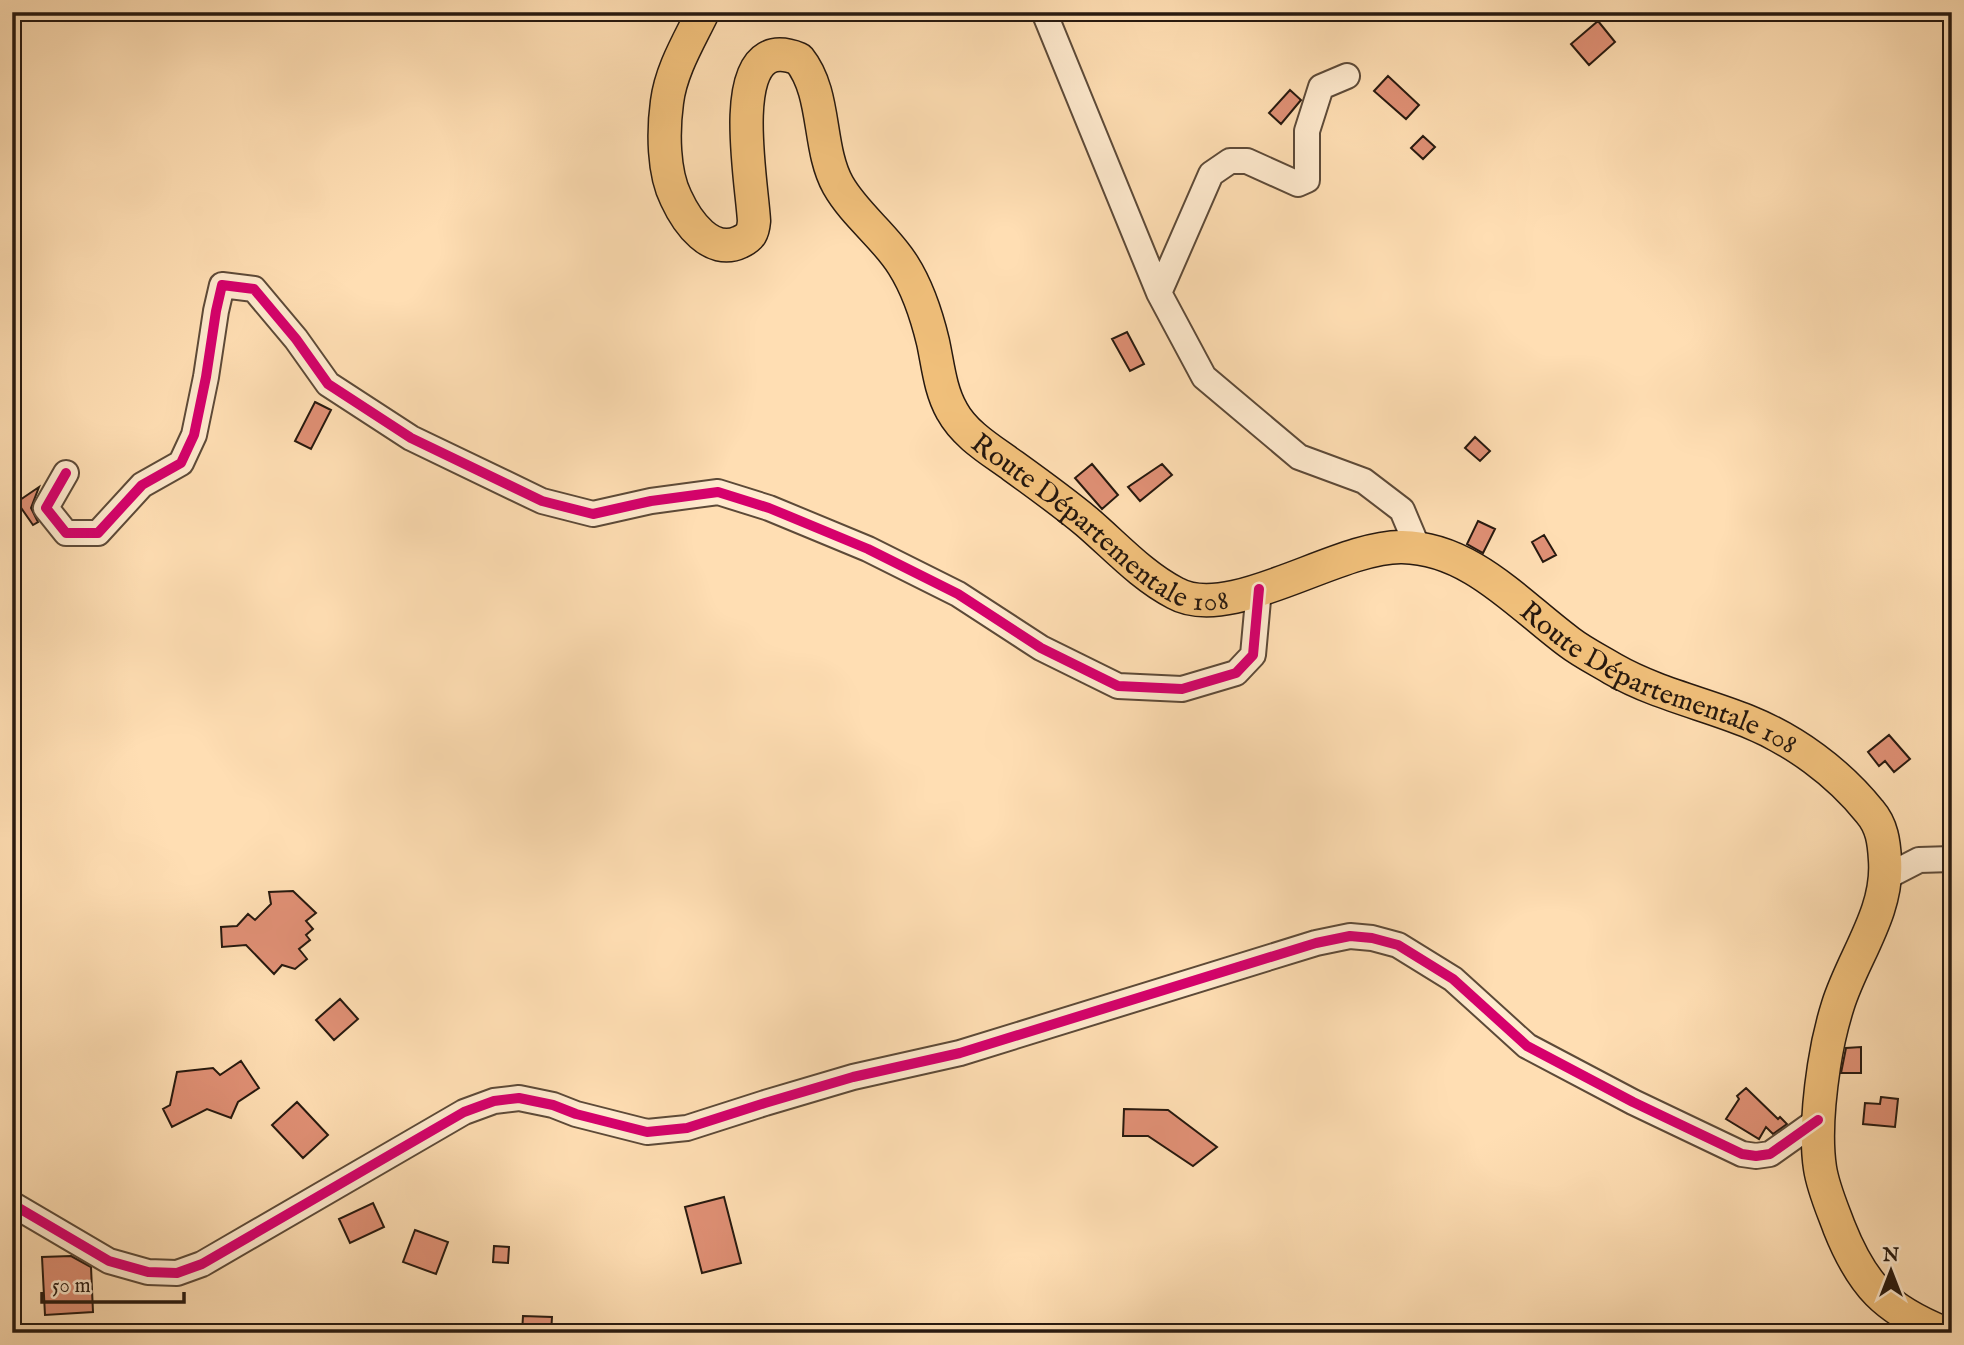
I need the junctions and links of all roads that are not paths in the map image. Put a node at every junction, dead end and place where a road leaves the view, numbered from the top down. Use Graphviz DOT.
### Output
graph roads {
  1 [pos="703,12"];
  2 [pos="1044,12"];
  3 [pos="1347,76"];
  4 [pos="1159,293"];
  5 [pos="66,473"];
  6 [pos="1418,548"];
  7 [pos="1259,589"];
  8 [pos="1952,859"];
  9 [pos="1886,877"];
  10 [pos="1818,1120"];
  11 [pos="12,1204"];
  12 [pos="1944,1333"];
  1 -- 7 [label="main road, Route Départementale 108"];
  2 -- 4 [label="street"];
  3 -- 4 [label="street"];
  4 -- 6 [label="street"];
  5 -- 7 [label="street"];
  6 -- 7 [label="main road, Route Départementale 108"];
  6 -- 9 [label="main road, Route Départementale 108"];
  8 -- 9 [label="street"];
  9 -- 10 [label="main road, Route Départementale 108"];
  10 -- 11 [label="street"];
  10 -- 12 [label="main road, Route Départementale 108"];
}
